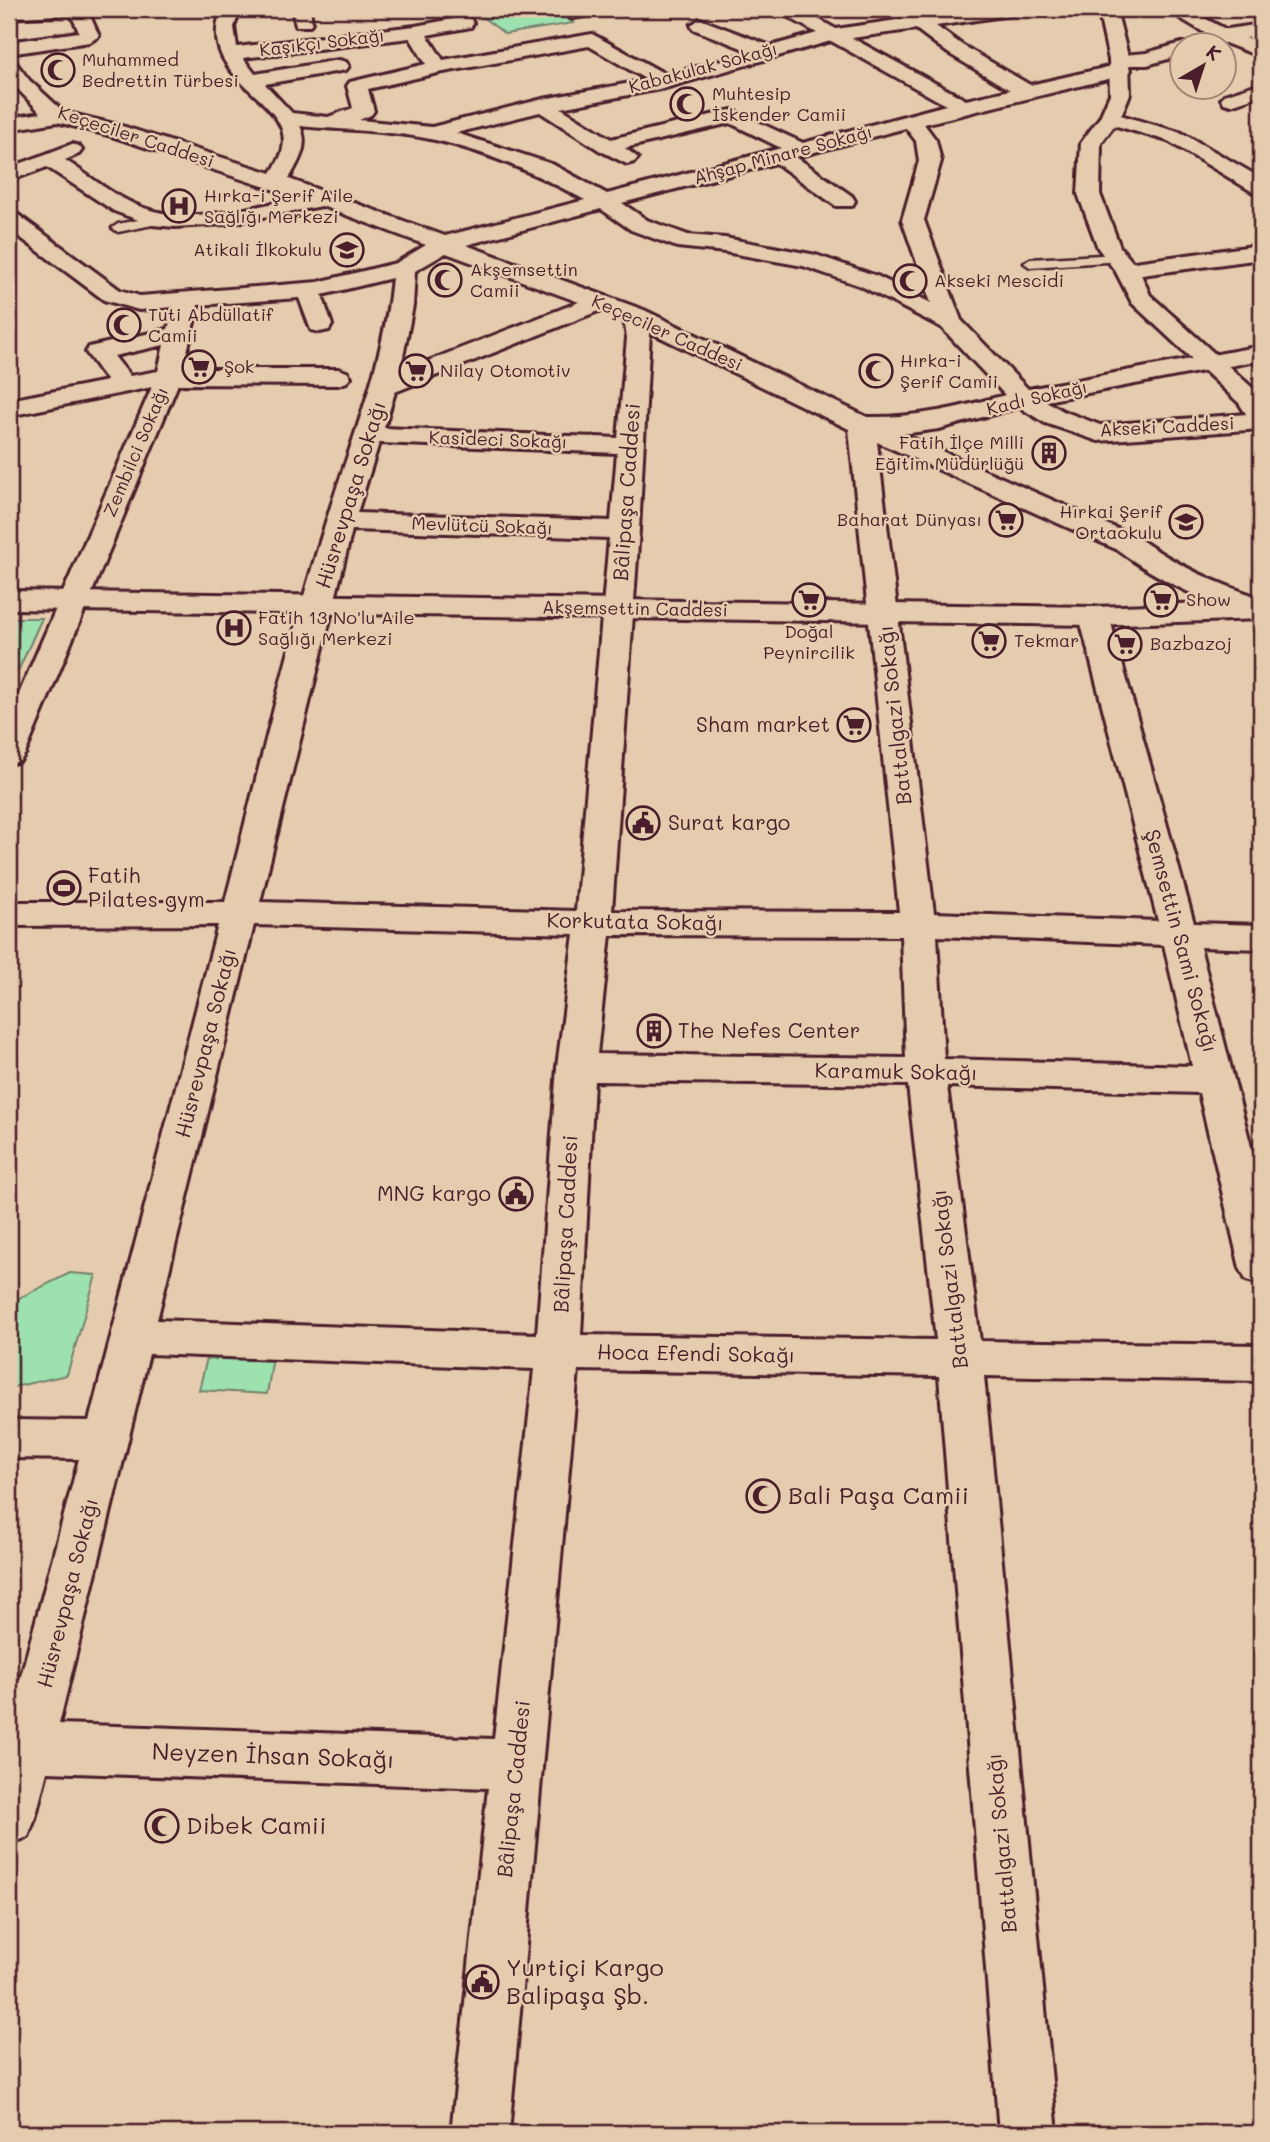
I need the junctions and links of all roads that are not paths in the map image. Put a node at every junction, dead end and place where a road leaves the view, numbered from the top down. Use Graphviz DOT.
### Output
graph roads {
  1 [pos="69,9"];
  2 [pos="78,9"];
  3 [pos="620,9"];
  4 [pos="787,9"];
  5 [pos="901,9"];
  6 [pos="1016,9"];
  7 [pos="1107,9"];
  8 [pos="1174,9"];
  9 [pos="39,10"];
  10 [pos="9,13"];
  11 [pos="231,22"];
  12 [pos="571,22"];
  13 [pos="920,23"];
  14 [pos="700,25"];
  15 [pos="469,28"];
  16 [pos="1261,30"];
  17 [pos="1217,32"];
  18 [pos="1238,33"];
  19 [pos="832,35"];
  20 [pos="419,37"];
  21 [pos="592,40"];
  22 [pos="1238,41"];
  23 [pos="9,48"];
  24 [pos="533,51"];
  25 [pos="767,51"];
  26 [pos="1261,51"];
  27 [pos="1168,53"];
  28 [pos="229,54"];
  29 [pos="732,61"];
  30 [pos="554,65"];
  31 [pos="1120,65"];
  32 [pos="340,66"];
  33 [pos="438,66"];
  34 [pos="9,67"];
  35 [pos="766,77"];
  36 [pos="576,79"];
  37 [pos="250,81"];
  38 [pos="665,82"];
  39 [pos="1261,89"];
  40 [pos="1025,91"];
  41 [pos="597,93"];
  42 [pos="1238,97"];
  43 [pos="389,105"];
  44 [pos="543,105"];
  45 [pos="963,107"];
  46 [pos="365,111"];
  47 [pos="57,116"];
  48 [pos="1110,118"];
  49 [pos="289,119"];
  50 [pos="911,121"];
  51 [pos="332,122"];
  52 [pos="9,123"];
  53 [pos="115,130"];
  54 [pos="434,133"];
  55 [pos="606,146"];
  56 [pos="398,153"];
  57 [pos="791,153"];
  58 [pos="50,160"];
  59 [pos="9,175"];
  60 [pos="1256,179"];
  61 [pos="277,182"];
  62 [pos="673,185"];
  63 [pos="321,200"];
  64 [pos="604,201"];
  65 [pos="844,201"];
  66 [pos="168,218"];
  67 [pos="9,219"];
  68 [pos="117,228"];
  69 [pos="446,243"];
  70 [pos="1261,253"];
  71 [pos="1030,263"];
  72 [pos="1123,264"];
  73 [pos="404,268"];
  74 [pos="308,290"];
  75 [pos="188,299"];
  76 [pos="618,308"];
  77 [pos="950,322"];
  78 [pos="320,325"];
  79 [pos="179,334"];
  80 [pos="1260,353"];
  81 [pos="1211,364"];
  82 [pos="169,376"];
  83 [pos="338,377"];
  84 [pos="124,385"];
  85 [pos="383,388"];
  86 [pos="1022,398"];
  87 [pos="12,399"];
  88 [pos="1261,419"];
  89 [pos="862,425"];
  90 [pos="367,435"];
  91 [pos="630,446"];
  92 [pos="339,521"];
  93 [pos="625,530"];
  94 [pos="1128,544"];
  95 [pos="9,600"];
  96 [pos="72,601"];
  97 [pos="1261,603"];
  98 [pos="318,604"];
  99 [pos="618,609"];
  100 [pos="1261,609"];
  101 [pos="883,613"];
  102 [pos="1094,616"];
  103 [pos="9,754"];
  104 [pos="240,913"];
  105 [pos="9,914"];
  106 [pos="593,923"];
  107 [pos="918,924"];
  108 [pos="1179,933"];
  109 [pos="1261,937"];
  110 [pos="576,1067"];
  111 [pos="926,1072"];
  112 [pos="1217,1080"];
  113 [pos="1261,1268"];
  114 [pos="131,1336"];
  115 [pos="558,1352"];
  116 [pos="960,1357"];
  117 [pos="1261,1363"];
  118 [pos="9,1439"];
  119 [pos="107,1440"];
  120 [pos="29,1747"];
  121 [pos="516,1764"];
  122 [pos="9,1819"];
  123 [pos="480,2133"];
  124 [pos="1028,2133"];
  1 -- 9 [label="street"];
  2 -- 23 [label="street"];
  3 -- 12 [label="lane"];
  4 -- 19 [label="street"];
  5 -- 13 [label="street"];
  6 -- 13 [label="street, Kabakulak Sokağı"];
  7 -- 31 [label="street"];
  8 -- 17 [label="street"];
  9 -- 10 [label="street"];
  11 -- 28 [label="street"];
  12 -- 21 [label="street"];
  13 -- 19 [label="street, Kabakulak Sokağı"];
  13 -- 40 [label="street"];
  14 -- 25 [label="street"];
  15 -- 20 [label="street, Kaşıkçı Sokağı"];
  16 -- 18 [label="street"];
  19 -- 25 [label="street, Kabakulak Sokağı"];
  19 -- 45 [label="street"];
  20 -- 28 [label="street, Kaşıkçı Sokağı"];
  20 -- 33 [label="street"];
  21 -- 24 [label="street"];
  21 -- 38 [label="street"];
  22 -- 26 [label="street"];
  24 -- 30 [label="street"];
  24 -- 33 [label="street"];
  25 -- 29 [label="street, Kabakulak Sokağı"];
  27 -- 31 [label="street, Ahşap Minare Sokağı"];
  28 -- 37 [label="street"];
  29 -- 35 [label="street"];
  29 -- 38 [label="street, Kabakulak Sokağı"];
  31 -- 40 [label="street, Ahşap Minare Sokağı"];
  31 -- 48 [label="street"];
  32 -- 37 [label="street"];
  33 -- 46 [label="street"];
  34 -- 47 [label="street, Keçeciler Caddesi"];
  36 -- 41 [label="street"];
  37 -- 49 [label="street"];
  38 -- 41 [label="street, Kabakulak Sokağı"];
  39 -- 42 [label="street"];
  40 -- 45 [label="street, Ahşap Minare Sokağı"];
  41 -- 44 [label="street, Kabakulak Sokağı"];
  43 -- 46 [label="street"];
  44 -- 54 [label="street, Kabakulak Sokağı"];
  44 -- 55 [label="street"];
  45 -- 50 [label="street, Ahşap Minare Sokağı"];
  46 -- 51 [label="street"];
  47 -- 52 [label="street"];
  47 -- 53 [label="street, Keçeciler Caddesi"];
  48 -- 60 [label="street"];
  48 -- 72 [label="street"];
  49 -- 51 [label="street"];
  49 -- 61 [label="street"];
  50 -- 57 [label="street, Ahşap Minare Sokağı"];
  50 -- 77 [label="street, Akseki Caddesi"];
  51 -- 54 [label="street"];
  53 -- 58 [label="street"];
  53 -- 61 [label="street, Keçeciler Caddesi"];
  54 -- 56 [label="street"];
  54 -- 64 [label="street"];
  55 -- 57 [label="street"];
  55 -- 62 [label="street"];
  57 -- 62 [label="street, Ahşap Minare Sokağı"];
  57 -- 65 [label="street"];
  58 -- 59 [label="street"];
  58 -- 66 [label="street"];
  61 -- 63 [label="street, Keçeciler Caddesi"];
  62 -- 64 [label="street, Ahşap Minare Sokağı"];
  63 -- 66 [label="street"];
  63 -- 69 [label="street, Keçeciler Caddesi"];
  64 -- 69 [label="street, Ahşap Minare Sokağı"];
  64 -- 77 [label="street"];
  66 -- 68 [label="lane"];
  67 -- 75 [label="street, Ahşap Minare Sokağı"];
  69 -- 73 [label="street, Ahşap Minare Sokağı"];
  69 -- 76 [label="street, Keçeciler Caddesi"];
  70 -- 72 [label="street"];
  71 -- 72 [label="lane"];
  72 -- 81 [label="street"];
  73 -- 74 [label="street, Ahşap Minare Sokağı"];
  73 -- 85 [label="street, Hüsrevpaşa Sokağı"];
  74 -- 75 [label="street, Ahşap Minare Sokağı"];
  74 -- 78 [label="street"];
  75 -- 79 [label="street, Zembilci Sokağı"];
  76 -- 85 [label="street"];
  76 -- 89 [label="street, Keçeciler Caddesi"];
  76 -- 91 [label="street, Bâlipaşa Caddesi"];
  77 -- 86 [label="street, Akseki Caddesi"];
  79 -- 82 [label="street, Zembilci Sokağı"];
  79 -- 84 [label="street"];
  80 -- 81 [label="street, Kadı Sokağı"];
  81 -- 86 [label="street, Kadı Sokağı"];
  81 -- 88 [label="street"];
  82 -- 83 [label="street"];
  82 -- 84 [label="street"];
  82 -- 96 [label="street, Zembilci Sokağı"];
  84 -- 87 [label="street"];
  85 -- 90 [label="street, Hüsrevpaşa Sokağı"];
  86 -- 88 [label="street, Akseki Caddesi"];
  86 -- 89 [label="street, Kadı Sokağı"];
  89 -- 94 [label="street, Keçeciler Caddesi"];
  89 -- 101 [label="street, Battalgazi Sokağı"];
  90 -- 91 [label="street, Kasideci Sokağı"];
  90 -- 92 [label="street, Hüsrevpaşa Sokağı"];
  91 -- 93 [label="street, Bâlipaşa Caddesi"];
  92 -- 93 [label="street, Mevlütcü Sokağı"];
  92 -- 98 [label="street, Hüsrevpaşa Sokağı"];
  93 -- 99 [label="street, Bâlipaşa Caddesi"];
  94 -- 97 [label="street, Keçeciler Caddesi"];
  94 -- 100 [label="street, Keçeciler Caddesi"];
  95 -- 96 [label="street, Akşemsettin Caddesi"];
  96 -- 98 [label="street, Akşemsettin Caddesi"];
  96 -- 103 [label="street, Zembilci Sokağı"];
  98 -- 99 [label="street, Akşemsettin Caddesi"];
  98 -- 104 [label="street, Hüsrevpaşa Sokağı"];
  99 -- 101 [label="street, Akşemsettin Caddesi"];
  99 -- 106 [label="street, Bâlipaşa Caddesi"];
  100 -- 102 [label="street, Akşemsettin Caddesi"];
  101 -- 102 [label="street, Akşemsettin Caddesi"];
  101 -- 107 [label="street, Battalgazi Sokağı"];
  102 -- 108 [label="street, Şemsettin Sami Sokağı"];
  104 -- 105 [label="street, Korkutata Sokağı"];
  104 -- 106 [label="street, Korkutata Sokağı"];
  104 -- 114 [label="street, Hüsrevpaşa Sokağı"];
  106 -- 107 [label="street, Korkutata Sokağı"];
  106 -- 110 [label="street, Bâlipaşa Caddesi"];
  107 -- 108 [label="street, Korkutata Sokağı"];
  107 -- 111 [label="street, Battalgazi Sokağı"];
  108 -- 109 [label="street, Korkutata Sokağı"];
  108 -- 112 [label="street, Şemsettin Sami Sokağı"];
  110 -- 111 [label="street, Karamuk Sokağı"];
  110 -- 115 [label="street, Bâlipaşa Caddesi"];
  111 -- 112 [label="street, Karamuk Sokağı"];
  111 -- 116 [label="street, Battalgazi Sokağı"];
  112 -- 113 [label="street, Şemsettin Sami Sokağı"];
  114 -- 115 [label="street, Hoca Efendi Sokağı"];
  114 -- 119 [label="street, Hüsrevpaşa Sokağı"];
  115 -- 116 [label="street, Hoca Efendi Sokağı"];
  115 -- 121 [label="street, Bâlipaşa Caddesi"];
  116 -- 117 [label="street, Hoca Efendi Sokağı"];
  116 -- 124 [label="street, Battalgazi Sokağı"];
  118 -- 119 [label="street"];
  119 -- 120 [label="street, Hüsrevpaşa Sokağı"];
  120 -- 121 [label="street, Neyzen İhsan Sokağı"];
  120 -- 122 [label="street, Hüsrevpaşa Sokağı"];
  121 -- 123 [label="street, Bâlipaşa Caddesi"];
}
